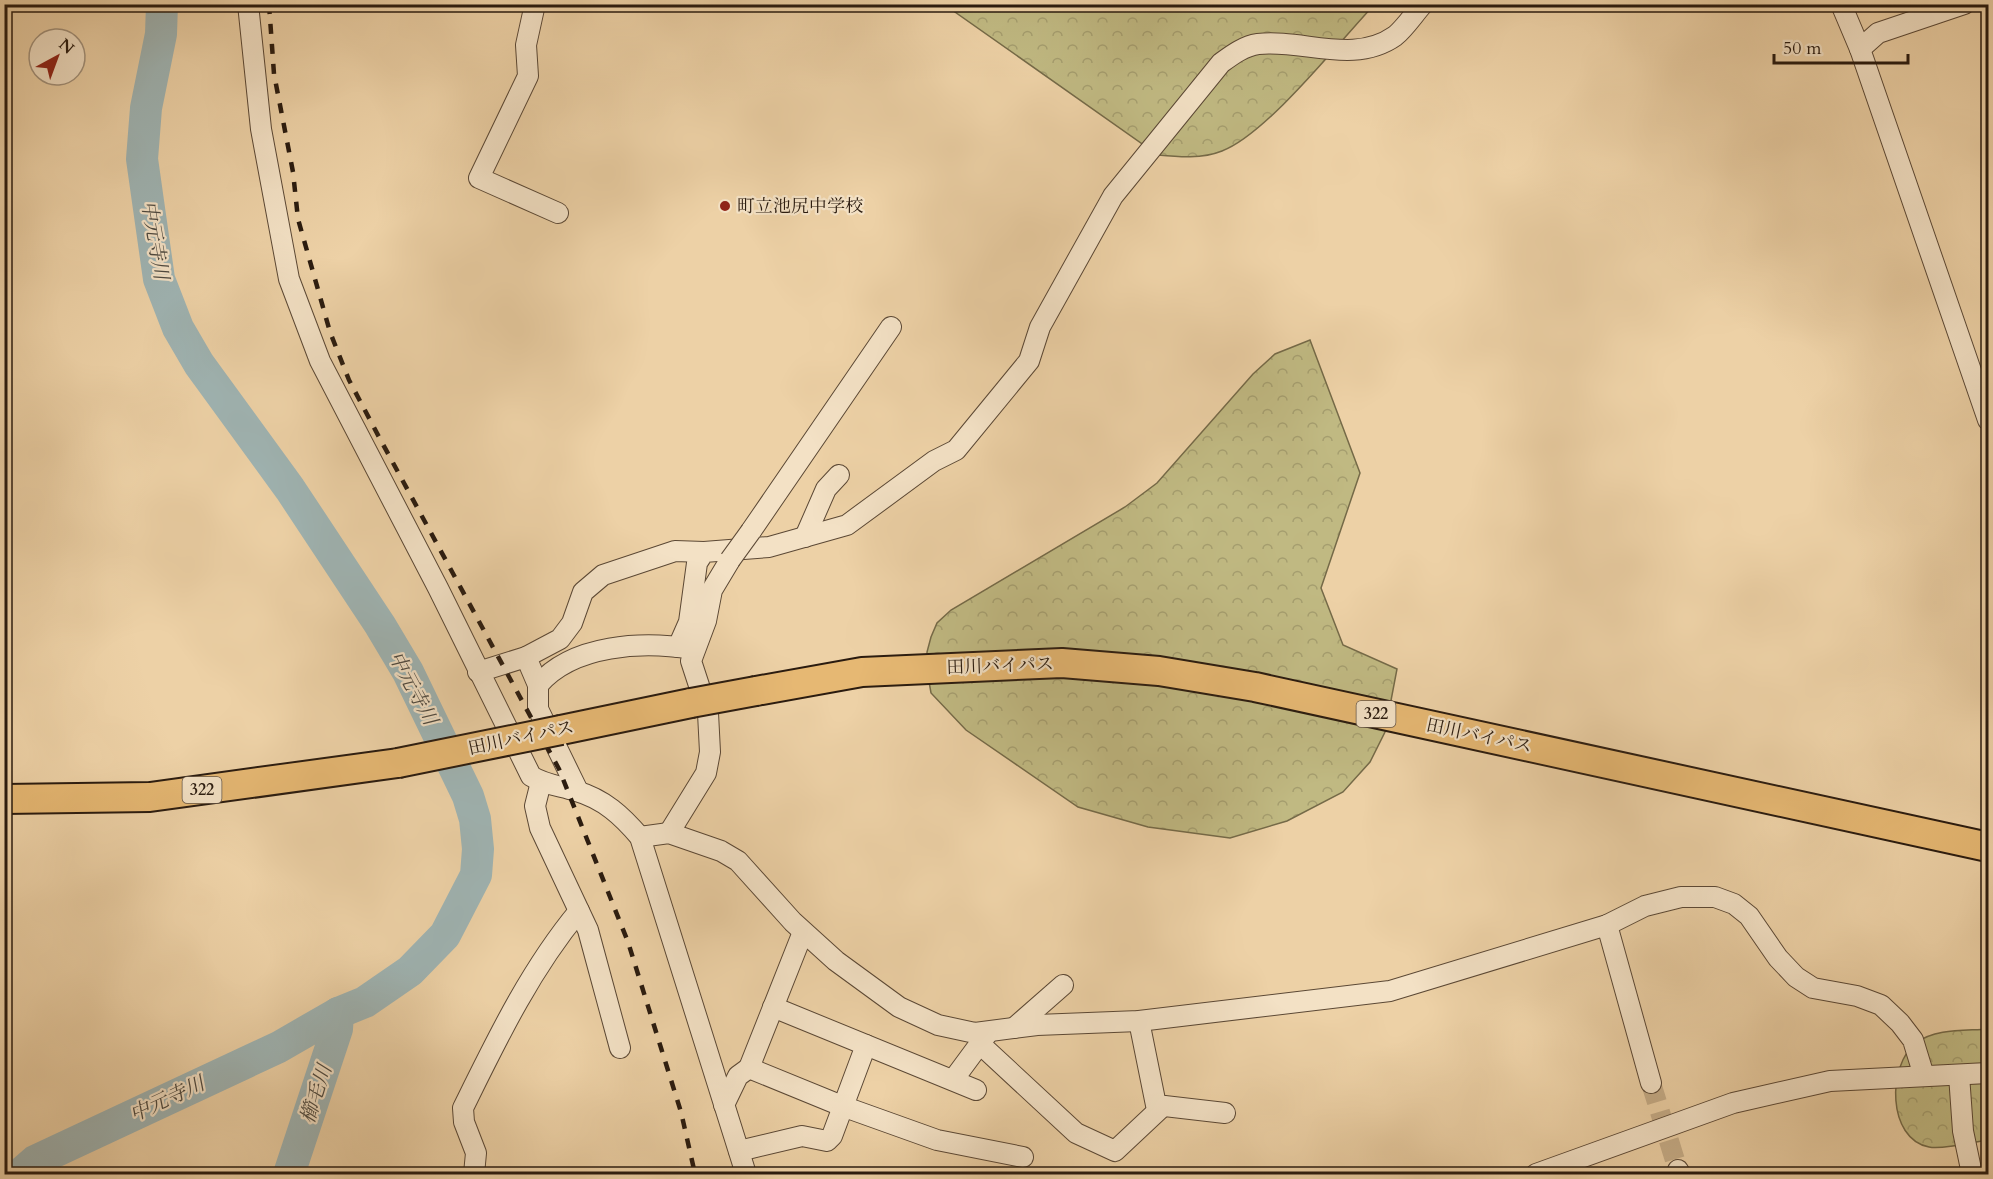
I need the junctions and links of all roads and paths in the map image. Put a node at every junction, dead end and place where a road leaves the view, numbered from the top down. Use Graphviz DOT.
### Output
graph roads {
  1 [pos="248,4"];
  2 [pos="535,4"];
  3 [pos="1423,4"];
  4 [pos="1841,4"];
  5 [pos="1964,4"];
  6 [pos="1860,49"];
  7 [pos="558,213"];
  8 [pos="891,327"];
  9 [pos="1989,420"];
  10 [pos="839,475"];
  11 [pos="805,537"];
  12 [pos="704,552"];
  13 [pos="687,648"];
  14 [pos="526,657"];
  15 [pos="478,672"];
  16 [pos="538,685"];
  17 [pos="541,782"];
  18 [pos="578,791"];
  19 [pos="4,799"];
  20 [pos="669,833"];
  21 [pos="640,837"];
  22 [pos="1989,847"];
  23 [pos="579,911"];
  24 [pos="1607,925"];
  25 [pos="803,932"];
  26 [pos="1063,985"];
  27 [pos="773,1007"];
  28 [pos="1139,1022"];
  29 [pos="1014,1028"];
  30 [pos="984,1038"];
  31 [pos="866,1045"];
  32 [pos="620,1048"];
  33 [pos="749,1068"];
  34 [pos="1989,1073"];
  35 [pos="1959,1075"];
  36 [pos="1924,1076"];
  37 [pos="953,1080"];
  38 [pos="1651,1083"];
  39 [pos="976,1090"];
  40 [pos="724,1105"];
  41 [pos="842,1106"];
  42 [pos="1163,1106"];
  43 [pos="1225,1113"];
  44 [pos="739,1151"];
  45 [pos="1023,1157"];
  46 [pos="474,1174"];
  47 [pos="746,1174"];
  48 [pos="1536,1174"];
  49 [pos="1972,1174"];
  1 -- 15 [label="street"];
  2 -- 7 [label="street"];
  3 -- 11 [label="street"];
  4 -- 6 [label="street"];
  5 -- 6 [label="street"];
  6 -- 9 [label="street"];
  8 -- 13 [label="street, bridge"];
  10 -- 11 [label="street"];
  11 -- 12 [label="street"];
  12 -- 13 [label="street"];
  12 -- 14 [label="street"];
  13 -- 16 [label="street"];
  13 -- 20 [label="street"];
  14 -- 15 [label="street"];
  14 -- 16 [label="street"];
  15 -- 17 [label="street"];
  16 -- 18 [label="street"];
  17 -- 18 [label="street"];
  17 -- 23 [label="street"];
  18 -- 21 [label="street"];
  19 -- 22 [label="highway, 田川バイパス / 322, bridge"];
  20 -- 21 [label="street"];
  20 -- 25 [label="street"];
  21 -- 40 [label="street"];
  23 -- 32 [label="street"];
  23 -- 46 [label="street"];
  24 -- 28 [label="street"];
  24 -- 36 [label="street"];
  24 -- 38 [label="street"];
  25 -- 27 [label="street"];
  25 -- 30 [label="street"];
  26 -- 29 [label="street"];
  27 -- 31 [label="street"];
  27 -- 33 [label="street"];
  28 -- 29 [label="street"];
  28 -- 42 [label="street"];
  29 -- 30 [label="street"];
  30 -- 37 [label="street"];
  30 -- 42 [label="street"];
  31 -- 37 [label="street"];
  31 -- 41 [label="street"];
  33 -- 40 [label="street"];
  33 -- 41 [label="street"];
  34 -- 35 [label="street"];
  35 -- 36 [label="street"];
  35 -- 49 [label="street"];
  36 -- 48 [label="street"];
  37 -- 39 [label="street"];
  40 -- 44 [label="street"];
  41 -- 44 [label="street"];
  41 -- 45 [label="street"];
  42 -- 43 [label="street"];
  44 -- 47 [label="street"];
}
